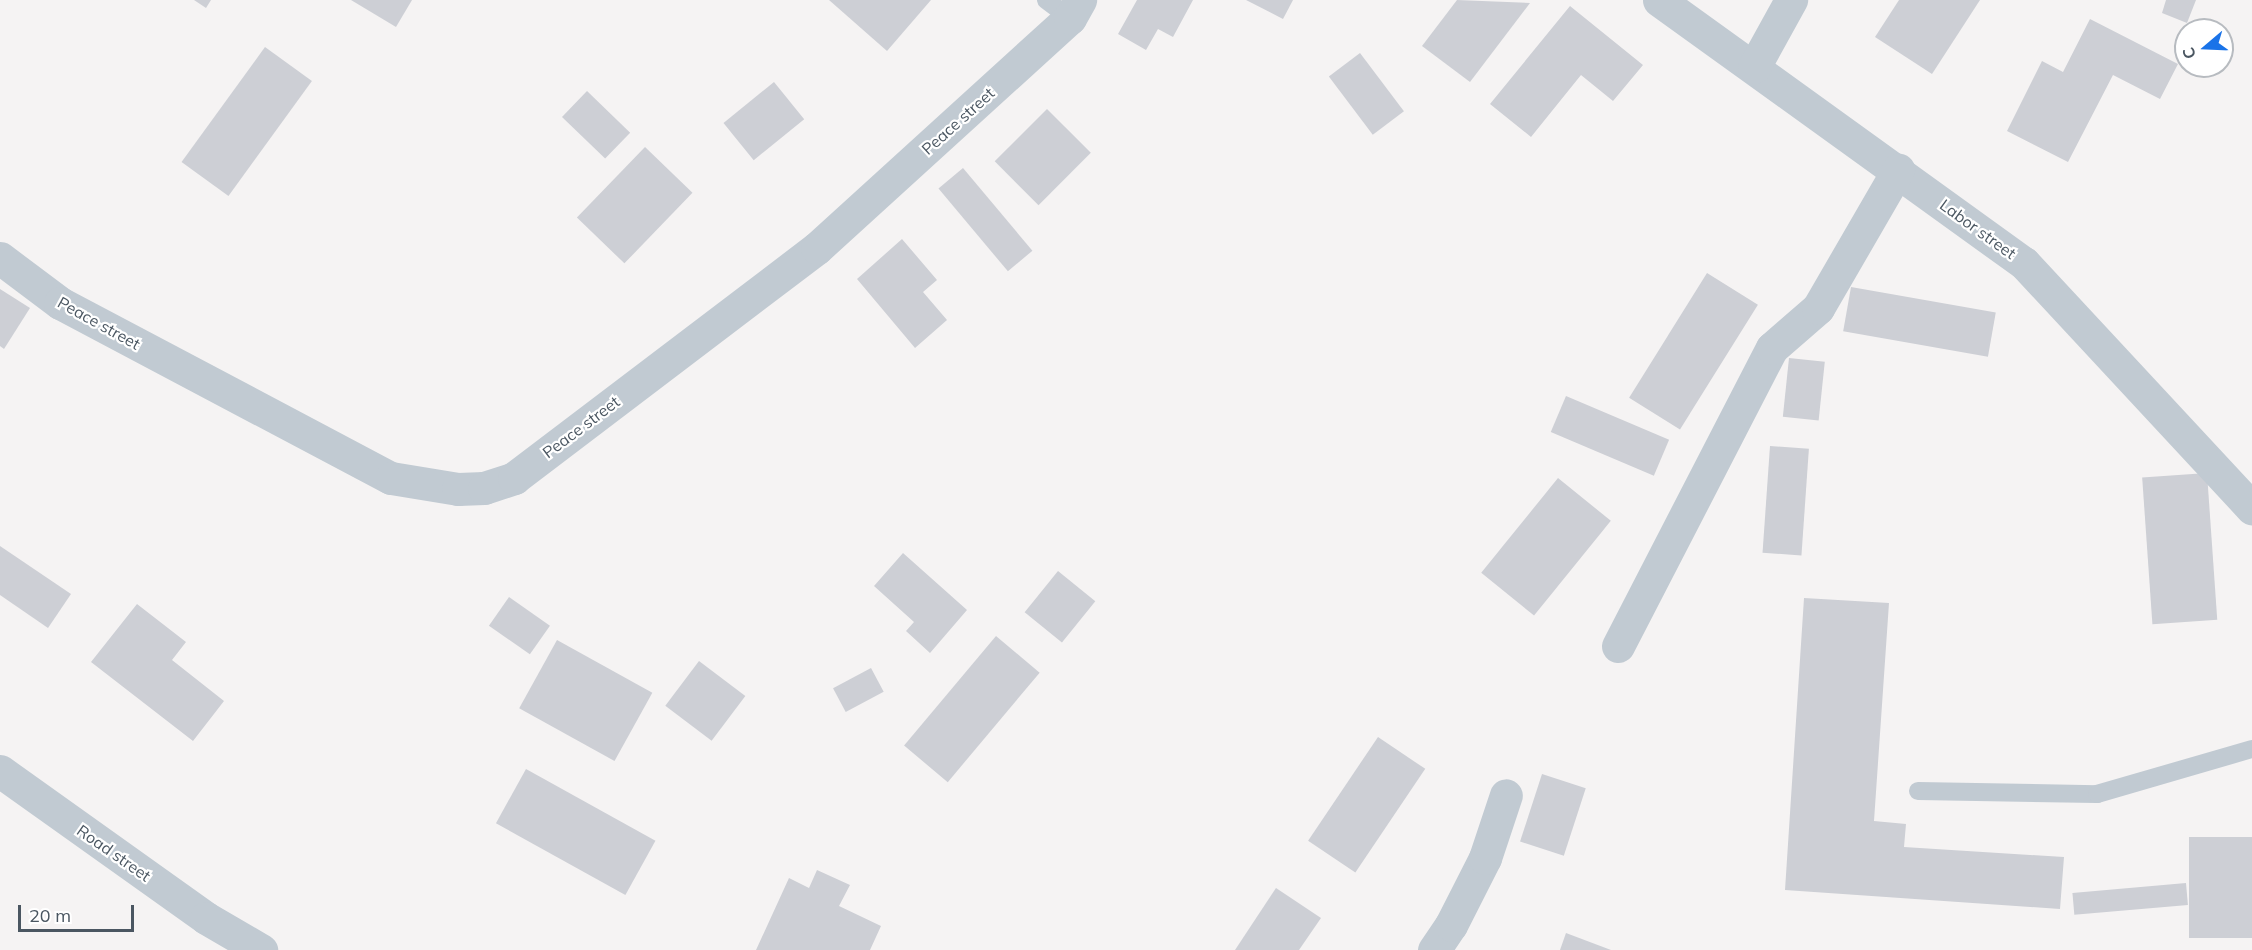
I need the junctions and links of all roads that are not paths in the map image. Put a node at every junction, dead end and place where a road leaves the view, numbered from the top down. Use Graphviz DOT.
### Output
graph roads {
  1 [pos="1659,0"];
  2 [pos="1791,0"];
  3 [pos="1065,6"];
  4 [pos="1754,67"];
  5 [pos="1898,170"];
  6 [pos="0,258"];
  7 [pos="2252,508"];
  8 [pos="1618,646"];
  9 [pos="2252,749"];
  10 [pos="0,771"];
  11 [pos="1918,791"];
  12 [pos="1506,795"];
  13 [pos="261,950"];
  14 [pos="1434,950"];
  1 -- 4 [label="street, Labor street"];
  2 -- 4 [label="street"];
  3 -- 6 [label="street, Peace street"];
  4 -- 5 [label="street, Labor street"];
  5 -- 7 [label="street, Labor street"];
  5 -- 8 [label="street"];
  9 -- 11 [label="lane"];
  10 -- 13 [label="street, Road street"];
  12 -- 14 [label="street"];
}
